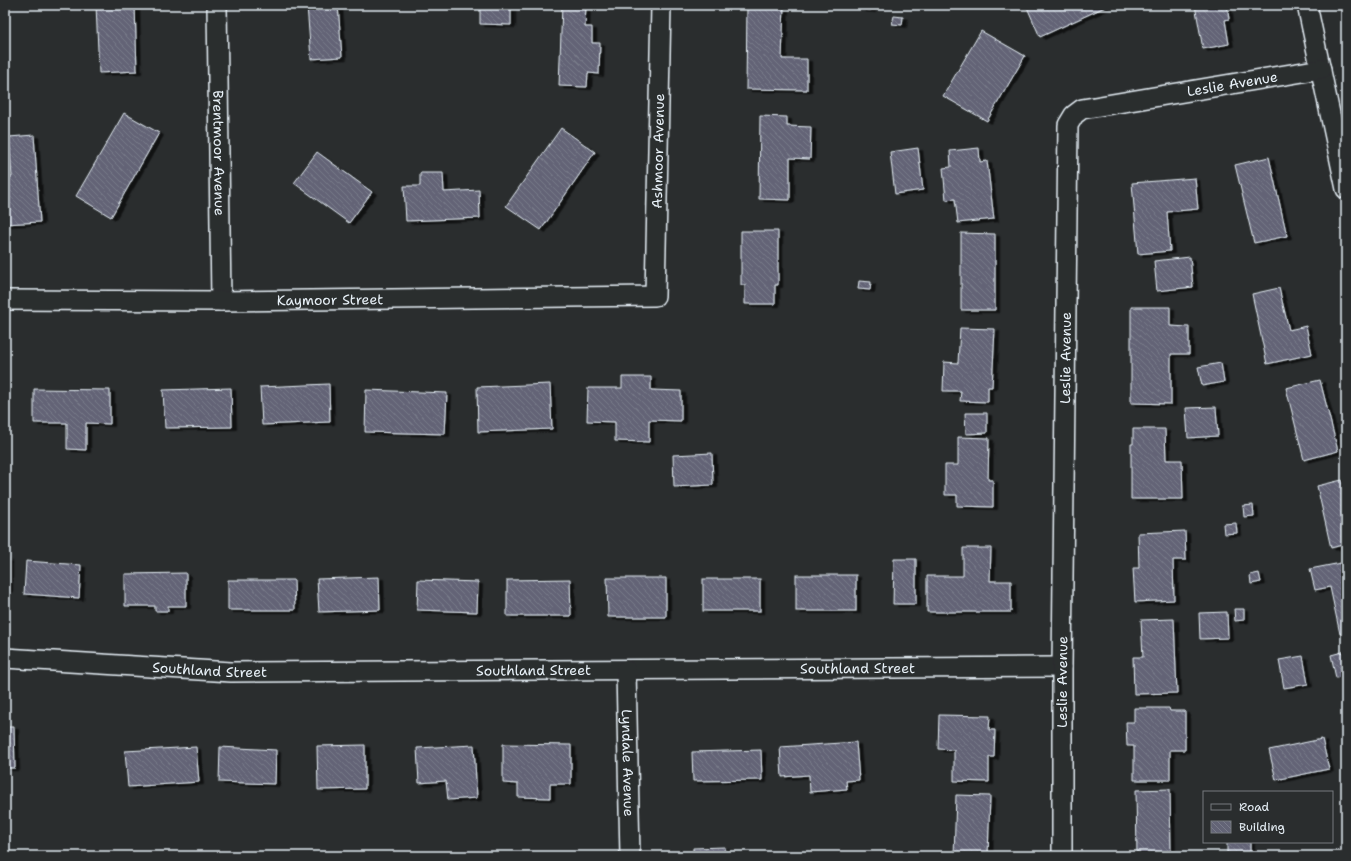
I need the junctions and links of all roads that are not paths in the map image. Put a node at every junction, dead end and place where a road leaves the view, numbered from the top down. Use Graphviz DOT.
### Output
graph roads {
  1 [pos="217,5"];
  2 [pos="661,5"];
  3 [pos="1307,5"];
  4 [pos="1321,69"];
  5 [pos="1346,189"];
  6 [pos="655,296"];
  7 [pos="5,300"];
  8 [pos="221,301"];
  9 [pos="5,658"];
  10 [pos="1062,667"];
  11 [pos="626,670"];
  12 [pos="630,856"];
  13 [pos="1062,856"];
  1 -- 8 [label="street, Brentmoor Avenue"];
  2 -- 6 [label="street, Ashmoor Avenue"];
  3 -- 4 [label="street"];
  4 -- 5 [label="street"];
  4 -- 10 [label="street, Leslie Avenue"];
  6 -- 8 [label="street, Kaymoor Street"];
  7 -- 8 [label="street, Kaymoor Street"];
  9 -- 11 [label="street, Southland Street"];
  10 -- 11 [label="street, Southland Street"];
  10 -- 13 [label="street, Leslie Avenue"];
  11 -- 12 [label="street, Lyndale Avenue"];
}
